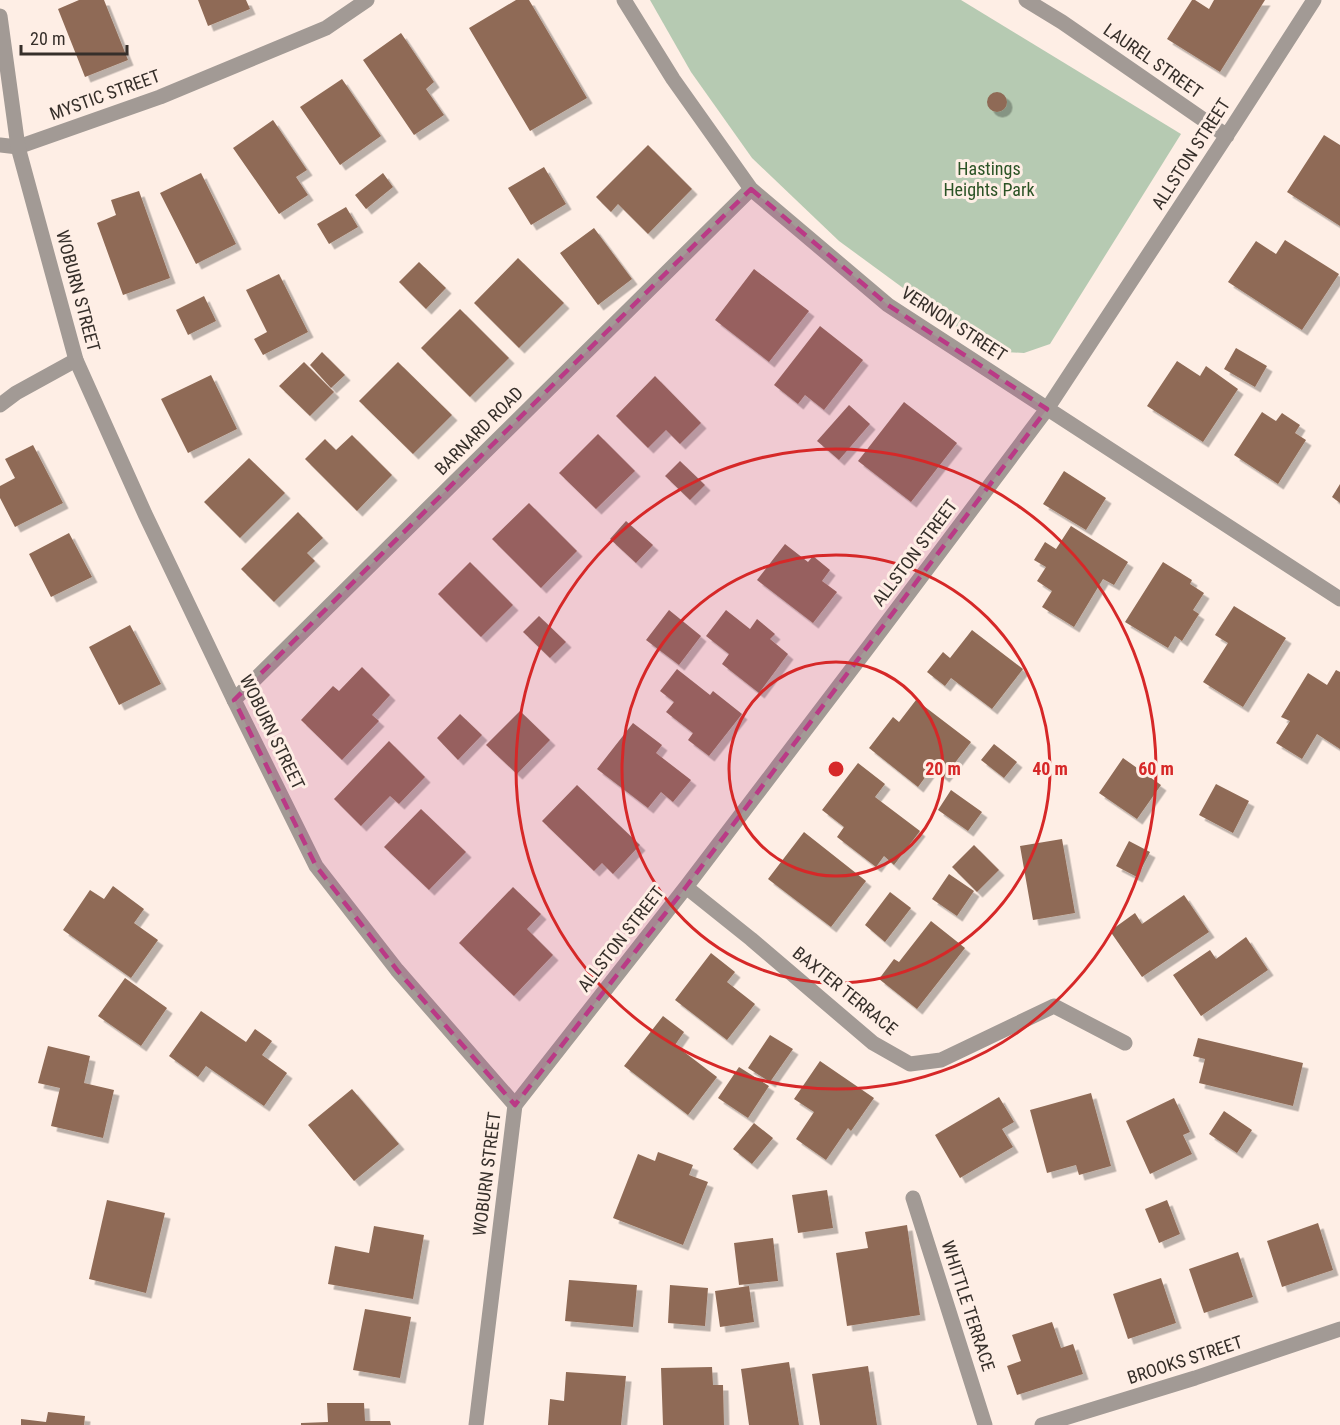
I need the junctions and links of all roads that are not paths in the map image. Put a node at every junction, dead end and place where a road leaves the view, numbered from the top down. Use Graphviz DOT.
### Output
graph roads {
  1 [pos="367,0"];
  2 [pos="624,0"];
  3 [pos="1026,0"];
  4 [pos="1314,0"];
  5 [pos="0,16"];
  6 [pos="1227,136"];
  7 [pos="0,145"];
  8 [pos="18,147"];
  9 [pos="751,189"];
  10 [pos="76,360"];
  11 [pos="0,405"];
  12 [pos="1047,409"];
  13 [pos="1340,599"];
  14 [pos="234,700"];
  15 [pos="686,887"];
  16 [pos="1125,1043"];
  17 [pos="515,1106"];
  18 [pos="913,1198"];
  19 [pos="1340,1329"];
  20 [pos="476,1425"];
  21 [pos="985,1425"];
  22 [pos="1042,1425"];
  1 -- 8 [label="street, MYSTIC STREET"];
  2 -- 9 [label="street, VERNON STREET"];
  3 -- 6 [label="street, LAUREL STREET"];
  4 -- 6 [label="street, ALLSTON STREET"];
  5 -- 8 [label="street, WOBURN STREET"];
  6 -- 12 [label="street, ALLSTON STREET"];
  7 -- 8 [label="street"];
  8 -- 10 [label="street, WOBURN STREET"];
  9 -- 12 [label="street, VERNON STREET"];
  9 -- 14 [label="street, BARNARD ROAD"];
  10 -- 11 [label="street"];
  10 -- 14 [label="street, WOBURN STREET"];
  12 -- 13 [label="street, VERNON STREET"];
  12 -- 15 [label="street, ALLSTON STREET"];
  14 -- 17 [label="street, WOBURN STREET"];
  15 -- 16 [label="street, BAXTER TERRACE"];
  15 -- 17 [label="street, ALLSTON STREET"];
  17 -- 20 [label="street, WOBURN STREET"];
  18 -- 21 [label="street, WHITTLE TERRACE"];
  19 -- 22 [label="street, BROOKS STREET"];
}
